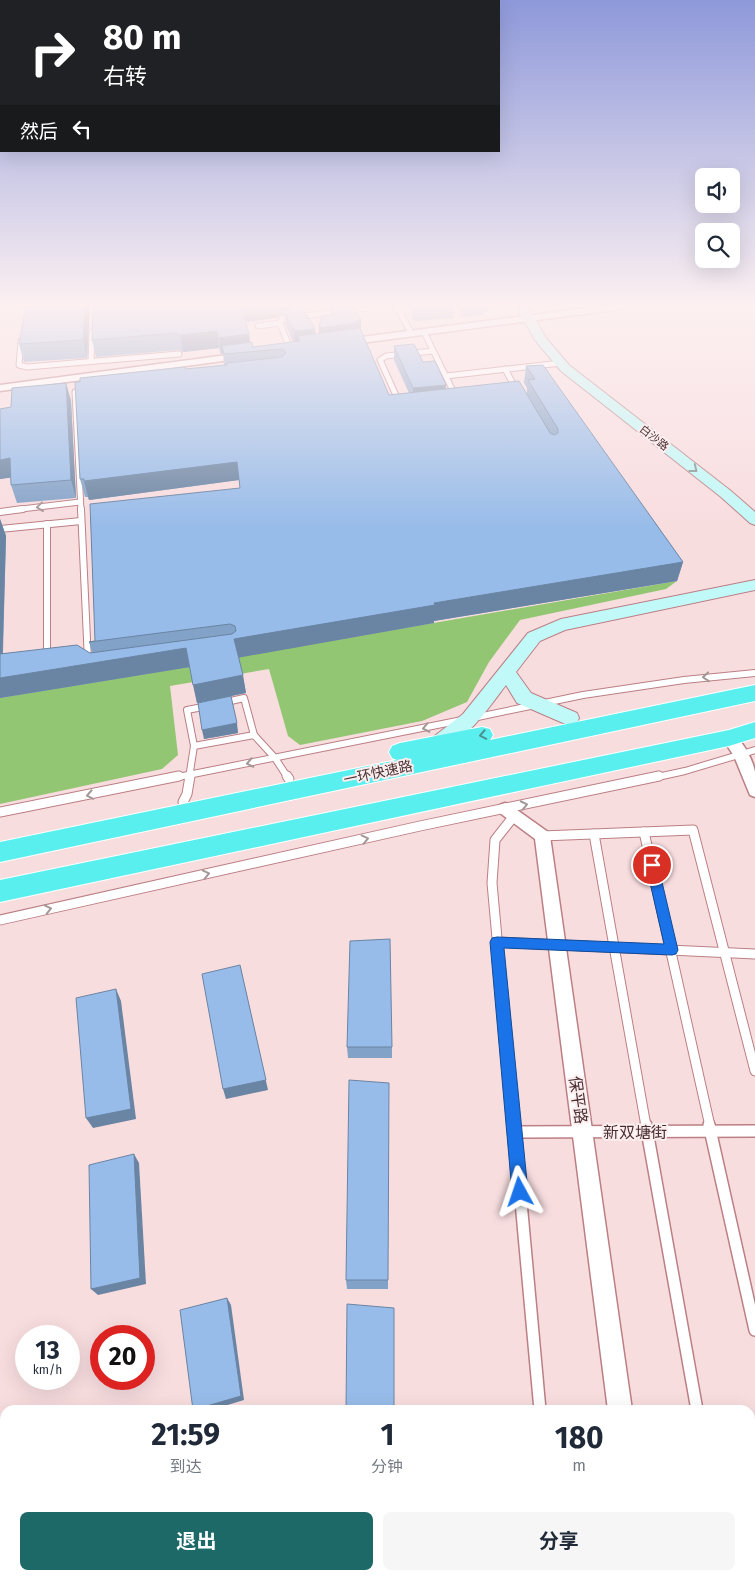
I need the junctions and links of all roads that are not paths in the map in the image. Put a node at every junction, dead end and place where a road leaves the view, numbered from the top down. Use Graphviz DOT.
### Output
graph roads {
  1 [pos="85,379"];
  2 [pos="389,379"];
  3 [pos="447,379"];
  4 [pos="511,379"];
  5 [pos="580,379"];
  6 [pos="594,379"];
  7 [pos="0,388"];
  8 [pos="95,390"];
  9 [pos="519,393"];
  10 [pos="448,402"];
  11 [pos="402,408"];
  12 [pos="80,502"];
  13 [pos="755,502"];
  14 [pos="91,509"];
  15 [pos="81,510"];
  16 [pos="0,512"];
  17 [pos="755,520"];
  18 [pos="81,521"];
  19 [pos="47,524"];
  20 [pos="0,530"];
  21 [pos="755,585"];
  22 [pos="80,658"];
  23 [pos="88,658"];
  24 [pos="55,661"];
  25 [pos="39,662"];
  26 [pos="47,662"];
  27 [pos="95,666"];
  28 [pos="506,672"];
  29 [pos="755,673"];
  30 [pos="755,687"];
  31 [pos="755,693"];
  32 [pos="536,705"];
  33 [pos="755,717"];
  34 [pos="570,718"];
  35 [pos="470,719"];
  36 [pos="755,730"];
  37 [pos="630,732"];
  38 [pos="254,735"];
  39 [pos="439,743"];
  40 [pos="194,746"];
  41 [pos="735,746"];
  42 [pos="755,750"];
  43 [pos="276,758"];
  44 [pos="190,775"];
  45 [pos="290,779"];
  46 [pos="755,791"];
  47 [pos="184,802"];
  48 [pos="0,812"];
  49 [pos="509,812"];
  50 [pos="644,832"];
  51 [pos="594,834"];
  52 [pos="542,836"];
  53 [pos="0,838"];
  54 [pos="0,852"];
  55 [pos="0,875"];
  56 [pos="0,891"];
  57 [pos="0,920"];
  58 [pos="497,942"];
  59 [pos="557,944"];
  60 [pos="614,947"];
  61 [pos="672,950"];
  62 [pos="725,952"];
  63 [pos="755,954"];
  64 [pos="755,1071"];
  65 [pos="712,1131"];
  66 [pos="755,1131"];
  67 [pos="515,1132"];
  68 [pos="582,1132"];
  69 [pos="647,1132"];
  70 [pos="755,1330"];
  71 [pos="540,1405"];
  72 [pos="619,1405"];
  73 [pos="697,1405"];
  1 -- 7 [label="street"];
  2 -- 11 [label="lane"];
  3 -- 10 [label="lane"];
  4 -- 9 [label="lane"];
  5 -- 17 [label="main road, 白沙路, one-way"];
  6 -- 13 [label="main road, 白沙路"];
  8 -- 12 [label="lane"];
  12 -- 15 [label="lane"];
  12 -- 16 [label="lane, one-way"];
  14 -- 15 [label="lane"];
  15 -- 18 [label="lane"];
  18 -- 19 [label="lane"];
  18 -- 23 [label="lane"];
  19 -- 20 [label="lane"];
  19 -- 26 [label="lane"];
  21 -- 28 [label="main road"];
  22 -- 23 [label="lane"];
  23 -- 27 [label="lane"];
  24 -- 26 [label="lane"];
  25 -- 26 [label="lane"];
  28 -- 32 [label="main road"];
  28 -- 35 [label="main road"];
  29 -- 32 [label="lane, one-way"];
  30 -- 34 [label="highway"];
  31 -- 37 [label="highway, 一环快速路"];
  32 -- 34 [label="main road"];
  32 -- 35 [label="lane"];
  33 -- 37 [label="highway, 一环快速路"];
  34 -- 39 [label="highway, one-way"];
  35 -- 39 [label="main road"];
  35 -- 43 [label="lane, one-way"];
  36 -- 41 [label="highway"];
  37 -- 54 [label="highway, 一环快速路"];
  37 -- 55 [label="highway, 一环快速路"];
  38 -- 40 [label="lane"];
  38 -- 40 [label="lane"];
  38 -- 43 [label="lane"];
  39 -- 45 [label="highway"];
  40 -- 44 [label="lane"];
  41 -- 42 [label="lane"];
  41 -- 46 [label="street"];
  49 -- 41 [label="lane, one-way"];
  41 -- 56 [label="highway"];
  43 -- 44 [label="lane, one-way"];
  43 -- 45 [label="lane"];
  44 -- 47 [label="lane"];
  44 -- 48 [label="lane, one-way"];
  45 -- 47 [label="highway"];
  47 -- 53 [label="highway"];
  49 -- 52 [label="street"];
  57 -- 49 [label="lane, one-way"];
  49 -- 58 [label="lane"];
  50 -- 51 [label="lane"];
  50 -- 61 [label="lane"];
  50 -- 62 [label="lane"];
  51 -- 52 [label="lane"];
  51 -- 60 [label="lane"];
  52 -- 59 [label="street, 保平路"];
  58 -- 59 [label="lane"];
  58 -- 67 [label="lane"];
  59 -- 60 [label="lane"];
  59 -- 68 [label="street, 保平路"];
  60 -- 61 [label="lane"];
  60 -- 69 [label="lane"];
  61 -- 62 [label="lane"];
  61 -- 65 [label="lane"];
  62 -- 63 [label="lane"];
  62 -- 64 [label="lane"];
  65 -- 66 [label="lane, 新双塘街"];
  65 -- 69 [label="lane, 新双塘街"];
  65 -- 70 [label="lane"];
  67 -- 68 [label="lane, 新双塘街"];
  67 -- 71 [label="lane"];
  68 -- 69 [label="lane, 新双塘街"];
  68 -- 72 [label="street, 保平路"];
  69 -- 73 [label="lane"];
}
